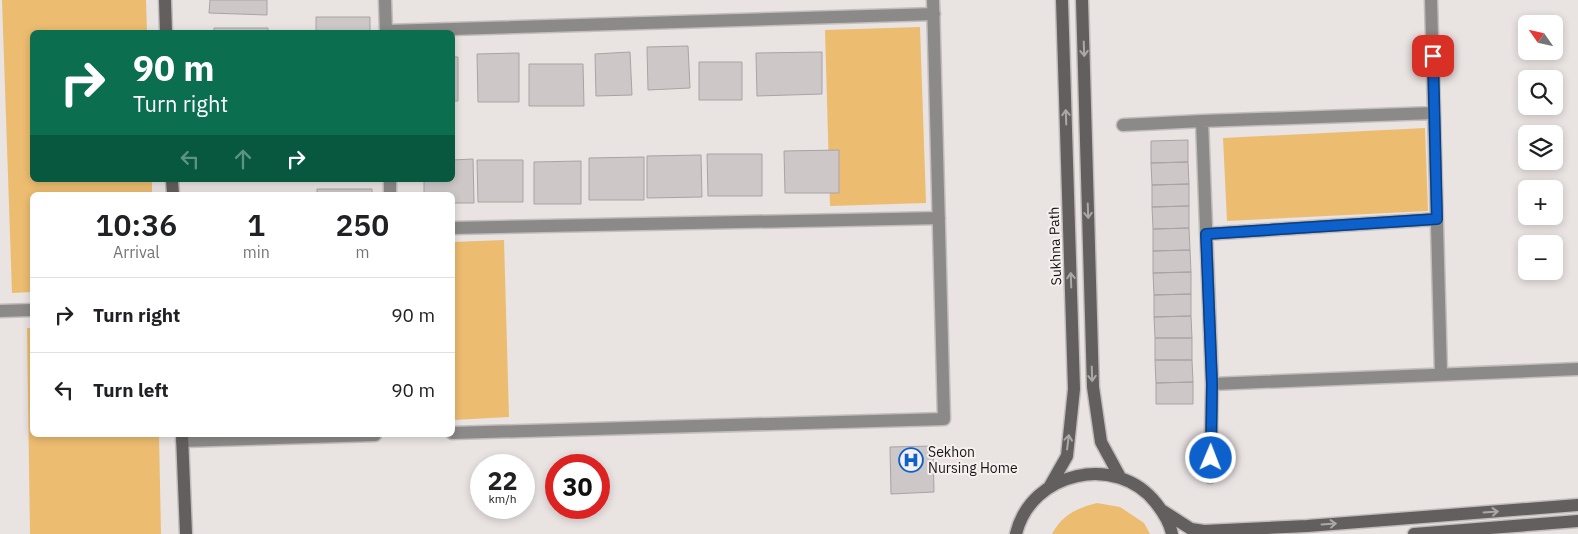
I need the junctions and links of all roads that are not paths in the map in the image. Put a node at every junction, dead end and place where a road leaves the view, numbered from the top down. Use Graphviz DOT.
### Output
graph roads {
  1 [pos="165,0"];
  2 [pos="385,0"];
  3 [pos="933,0"];
  4 [pos="1062,0"];
  5 [pos="1082,0"];
  6 [pos="1431,0"];
  7 [pos="934,14"];
  8 [pos="166,30"];
  9 [pos="386,30"];
  10 [pos="447,30"];
  11 [pos="1434,113"];
  12 [pos="1202,120"];
  13 [pos="1123,125"];
  14 [pos="939,218"];
  15 [pos="1437,219"];
  16 [pos="455,228"];
  17 [pos="1206,234"];
  18 [pos="30,310"];
  19 [pos="0,311"];
  20 [pos="1578,369"];
  21 [pos="1441,374"];
  22 [pos="1212,384"];
  23 [pos="455,433"];
  24 [pos="246,437"];
  25 [pos="182,438"];
  26 [pos="1120,477"];
  27 [pos="1210,477"];
  28 [pos="1050,486"];
  29 [pos="1578,505"];
  30 [pos="1163,511"];
  31 [pos="1578,522"];
  32 [pos="1013,532"];
  33 [pos="186,534"];
  34 [pos="1172,534"];
  35 [pos="1414,534"];
  1 -- 8 [label="main road"];
  2 -- 9 [label="street"];
  3 -- 7 [label="street"];
  28 -- 4 [label="main road, Sukhna Path, one-way"];
  5 -- 26 [label="main road, one-way"];
  6 -- 11 [label="street"];
  7 -- 10 [label="street"];
  7 -- 14 [label="street"];
  11 -- 12 [label="street"];
  11 -- 15 [label="street"];
  12 -- 13 [label="street"];
  12 -- 17 [label="street"];
  14 -- 16 [label="street"];
  14 -- 23 [label="street"];
  15 -- 17 [label="street"];
  15 -- 21 [label="street"];
  17 -- 22 [label="street"];
  18 -- 19 [label="street"];
  20 -- 21 [label="street"];
  21 -- 22 [label="street"];
  22 -- 27 [label="street"];
  24 -- 25 [label="street"];
  25 -- 33 [label="main road"];
  26 -- 28 [label="main road"];
  26 -- 30 [label="main road"];
  28 -- 32 [label="main road"];
  30 -- 29 [label="main road, one-way"];
  30 -- 34 [label="main road"];
  31 -- 35 [label="main road"];
}
